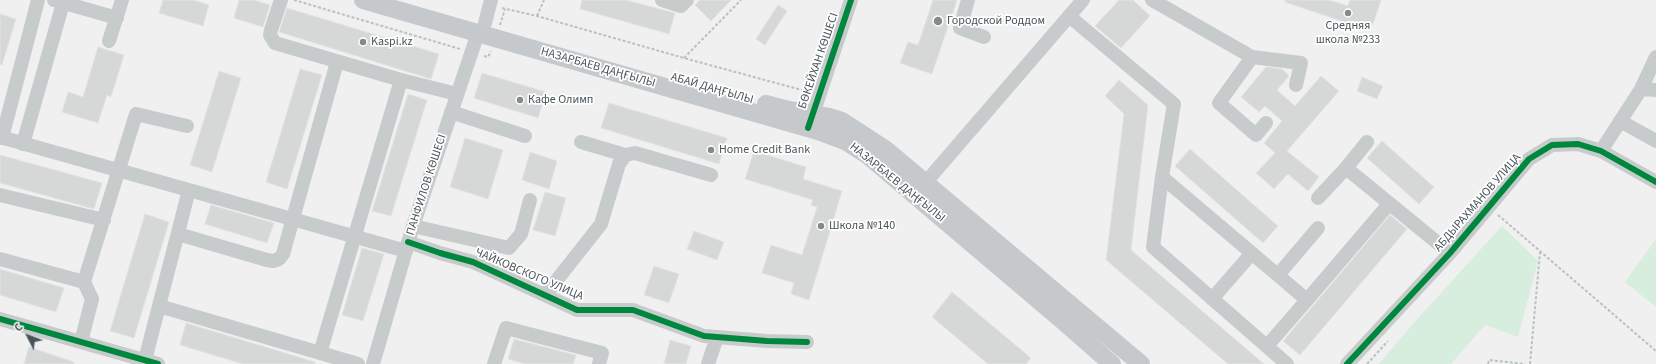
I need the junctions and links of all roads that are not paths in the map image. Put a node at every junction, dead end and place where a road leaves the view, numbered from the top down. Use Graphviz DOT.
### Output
graph roads {
  1 [pos="38,0"];
  2 [pos="122,0"];
  3 [pos="281,0"];
  4 [pos="363,0"];
  5 [pos="405,0"];
  6 [pos="662,0"];
  7 [pos="851,0"];
  8 [pos="968,0"];
  9 [pos="1083,0"];
  10 [pos="1152,0"];
  11 [pos="58,1"];
  12 [pos="490,2"];
  13 [pos="681,2"];
  14 [pos="1069,16"];
  15 [pos="117,18"];
  16 [pos="490,30"];
  17 [pos="984,37"];
  18 [pos="109,41"];
  19 [pos="1252,57"];
  20 [pos="1656,57"];
  21 [pos="337,62"];
  22 [pos="401,80"];
  23 [pos="1296,85"];
  24 [pos="1641,89"];
  25 [pos="1656,90"];
  26 [pos="457,94"];
  27 [pos="451,112"];
  28 [pos="810,121"];
  29 [pos="1620,121"];
  30 [pos="1266,123"];
  31 [pos="188,126"];
  32 [pos="525,136"];
  33 [pos="1,138"];
  34 [pos="1656,141"];
  35 [pos="581,142"];
  36 [pos="1367,142"];
  37 [pos="23,144"];
  38 [pos="1601,151"];
  39 [pos="625,155"];
  40 [pos="1346,168"];
  41 [pos="119,171"];
  42 [pos="711,175"];
  43 [pos="1162,177"];
  44 [pos="926,182"];
  45 [pos="1656,182"];
  46 [pos="189,190"];
  47 [pos="0,195"];
  48 [pos="1318,198"];
  49 [pos="530,200"];
  50 [pos="1389,204"];
  51 [pos="294,219"];
  52 [pos="104,220"];
  53 [pos="413,226"];
  54 [pos="1318,228"];
  55 [pos="178,234"];
  56 [pos="355,237"];
  57 [pos="407,246"];
  58 [pos="1252,253"];
  59 [pos="1450,253"];
  60 [pos="0,259"];
  61 [pos="1278,275"];
  62 [pos="84,282"];
  63 [pos="545,295"];
  64 [pos="1212,299"];
  65 [pos="1307,300"];
  66 [pos="159,306"];
  67 [pos="0,319"];
  68 [pos="716,337"];
  69 [pos="81,342"];
  70 [pos="806,342"];
  71 [pos="1267,346"];
  72 [pos="320,353"];
  73 [pos="151,362"];
  74 [pos="358,364"];
  75 [pos="373,364"];
  76 [pos="494,364"];
  77 [pos="599,364"];
  78 [pos="708,364"];
  79 [pos="1112,364"];
  80 [pos="1140,364"];
  81 [pos="1288,364"];
  82 [pos="1347,364"];
  1 -- 33 [label="street"];
  2 -- 15 [label="street"];
  3 -- 21 [label="street"];
  4 -- 16 [label="main road"];
  5 -- 16 [label="main road"];
  6 -- 13 [label="street"];
  7 -- 28 [label="street, БӨКЕЙХАН КӨШЕСІ"];
  8 -- 17 [label="street"];
  9 -- 14 [label="street"];
  10 -- 19 [label="street"];
  11 -- 15 [label="street"];
  11 -- 37 [label="street"];
  12 -- 16 [label="street, ПАНФИЛОВ КӨШЕСІ"];
  14 -- 43 [label="street"];
  14 -- 44 [label="street"];
  15 -- 18 [label="street"];
  16 -- 26 [label="street, ПАНФИЛОВ КӨШЕСІ"];
  16 -- 28 [label="main road, НАЗАРБАЕВ ДАҢҒЫЛЫ"];
  19 -- 23 [label="street"];
  19 -- 30 [label="street"];
  20 -- 24 [label="street"];
  21 -- 22 [label="street"];
  21 -- 51 [label="street"];
  22 -- 26 [label="street"];
  22 -- 56 [label="street"];
  24 -- 25 [label="street"];
  24 -- 29 [label="street"];
  26 -- 27 [label="street, ПАНФИЛОВ КӨШЕСІ"];
  27 -- 32 [label="street"];
  27 -- 53 [label="street, ПАНФИЛОВ КӨШЕСІ"];
  28 -- 44 [label="main road, НАЗАРБАЕВ ДАҢҒЫЛЫ"];
  28 -- 79 [label="main road, НАЗАРБАЕВ ДАҢҒЫЛЫ"];
  29 -- 34 [label="street"];
  29 -- 38 [label="street"];
  31 -- 41 [label="street"];
  33 -- 37 [label="street, ЧАЙКОВСКОГО УЛИЦА"];
  35 -- 39 [label="street"];
  36 -- 40 [label="street"];
  37 -- 41 [label="street, ЧАЙКОВСКОГО УЛИЦА"];
  38 -- 45 [label="street, АБДЫРАХМАНОВ УЛИЦА"];
  38 -- 59 [label="street, АБДЫРАХМАНОВ УЛИЦА"];
  39 -- 42 [label="street"];
  39 -- 63 [label="street"];
  40 -- 48 [label="street"];
  40 -- 50 [label="street"];
  41 -- 46 [label="street, ЧАЙКОВСКОГО УЛИЦА"];
  41 -- 52 [label="street"];
  43 -- 58 [label="street"];
  43 -- 64 [label="street"];
  44 -- 80 [label="main road, НАЗАРБАЕВ ДАҢҒЫЛЫ"];
  46 -- 51 [label="street, ЧАЙКОВСКОГО УЛИЦА"];
  46 -- 55 [label="street"];
  47 -- 52 [label="street"];
  49 -- 53 [label="street"];
  50 -- 59 [label="street"];
  50 -- 65 [label="street"];
  51 -- 55 [label="street"];
  51 -- 56 [label="street, ЧАЙКОВСКОГО УЛИЦА"];
  52 -- 62 [label="street"];
  53 -- 57 [label="street, ПАНФИЛОВ КӨШЕСІ"];
  54 -- 61 [label="street"];
  55 -- 66 [label="street"];
  56 -- 57 [label="street, ЧАЙКОВСКОГО УЛИЦА"];
  56 -- 72 [label="street"];
  57 -- 63 [label="street, ЧАЙКОВСКОГО УЛИЦА"];
  57 -- 75 [label="street, ПАНФИЛОВ КӨШЕСІ"];
  58 -- 61 [label="street"];
  58 -- 64 [label="street"];
  59 -- 82 [label="street, АБДЫРАХМАНОВ УЛИЦА"];
  60 -- 62 [label="street"];
  61 -- 65 [label="street"];
  62 -- 69 [label="street"];
  63 -- 68 [label="street, ЧАЙКОВСКОГО УЛИЦА"];
  64 -- 71 [label="street"];
  65 -- 71 [label="street"];
  66 -- 72 [label="street"];
  66 -- 73 [label="street"];
  67 -- 69 [label="street"];
  68 -- 70 [label="street, ЧАЙКОВСКОГО УЛИЦА"];
  68 -- 78 [label="street"];
  69 -- 73 [label="street"];
  71 -- 81 [label="street"];
  72 -- 74 [label="street"];
  76 -- 77 [label="street"];
}
